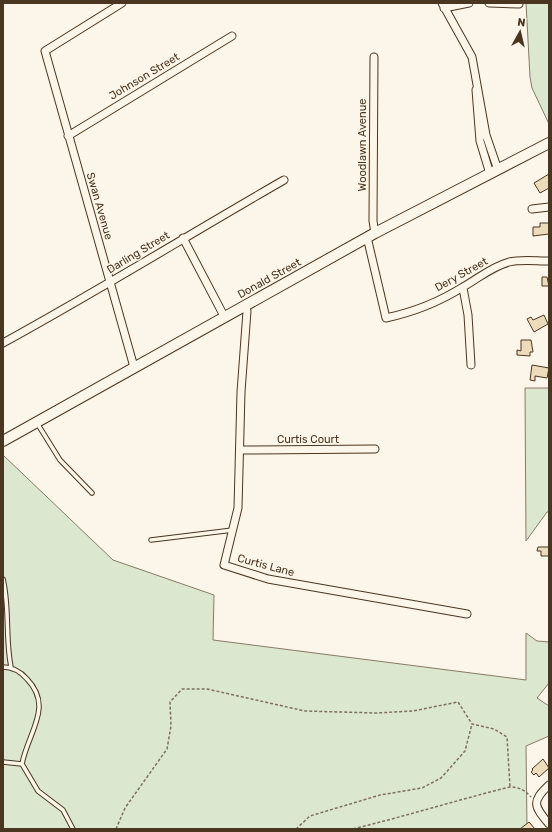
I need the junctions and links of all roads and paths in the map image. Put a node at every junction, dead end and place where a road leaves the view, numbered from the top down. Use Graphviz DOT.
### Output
graph roads {
  1 [pos="122,3"];
  2 [pos="469,3"];
  3 [pos="489,3"];
  4 [pos="519,4"];
  5 [pos="443,6"];
  6 [pos="232,36"];
  7 [pos="374,57"];
  8 [pos="68,136"];
  9 [pos="549,143"];
  10 [pos="494,172"];
  11 [pos="284,180"];
  12 [pos="549,207"];
  13 [pos="532,209"];
  14 [pos="371,235"];
  15 [pos="182,238"];
  16 [pos="549,260"];
  17 [pos="110,282"];
  18 [pos="463,288"];
  19 [pos="245,305"];
  20 [pos="224,316"];
  21 [pos="386,318"];
  22 [pos="3,343"];
  23 [pos="471,365"];
  24 [pos="134,367"];
  25 [pos="37,422"];
  26 [pos="3,441"];
  27 [pos="375,449"];
  28 [pos="241,450"];
  29 [pos="92,493"];
  30 [pos="232,530"];
  31 [pos="151,540"];
  32 [pos="3,579"];
  33 [pos="468,614"];
  34 [pos="3,666"];
  35 [pos="11,667"];
  36 [pos="472,724"];
  37 [pos="3,762"];
  38 [pos="22,764"];
  39 [pos="549,785"];
  40 [pos="510,787"];
  41 [pos="536,803"];
  42 [pos="549,824"];
  43 [pos="73,829"];
  44 [pos="116,829"];
  45 [pos="296,829"];
  46 [pos="353,829"];
  1 -- 8 [label="street, Swan Avenue"];
  2 -- 5 [label="street"];
  3 -- 4 [label="street"];
  5 -- 10 [label="street"];
  6 -- 8 [label="street, Johnson Street"];
  7 -- 14 [label="street, Woodlawn Avenue"];
  8 -- 17 [label="street, Swan Avenue"];
  9 -- 10 [label="street, Donald Street"];
  10 -- 14 [label="street, Donald Street"];
  11 -- 15 [label="street, Darling Street"];
  12 -- 13 [label="street"];
  14 -- 19 [label="street, Donald Street"];
  14 -- 21 [label="street, Woodlawn Avenue"];
  15 -- 17 [label="street, Darling Street"];
  15 -- 20 [label="street"];
  16 -- 18 [label="street, Dery Street"];
  17 -- 22 [label="street, Darling Street"];
  17 -- 24 [label="street, Swan Avenue"];
  18 -- 21 [label="street, Dery Street"];
  18 -- 23 [label="street"];
  19 -- 20 [label="street, Donald Street"];
  19 -- 28 [label="street, Curtis Lane"];
  20 -- 24 [label="street, Donald Street"];
  24 -- 25 [label="street, Donald Street"];
  25 -- 26 [label="street, Donald Street"];
  25 -- 29 [label="lane"];
  27 -- 28 [label="street, Curtis Court"];
  28 -- 30 [label="street, Curtis Lane"];
  30 -- 31 [label="lane"];
  30 -- 33 [label="street, Curtis Lane"];
  32 -- 35 [label="lane"];
  34 -- 35 [label="lane"];
  35 -- 38 [label="lane"];
  36 -- 40 [label="path"];
  36 -- 44 [label="path"];
  36 -- 45 [label="path"];
  37 -- 38 [label="lane"];
  38 -- 43 [label="lane"];
  39 -- 41 [label="street"];
  40 -- 41 [label="path"];
  40 -- 46 [label="path"];
  41 -- 42 [label="street"];
}
